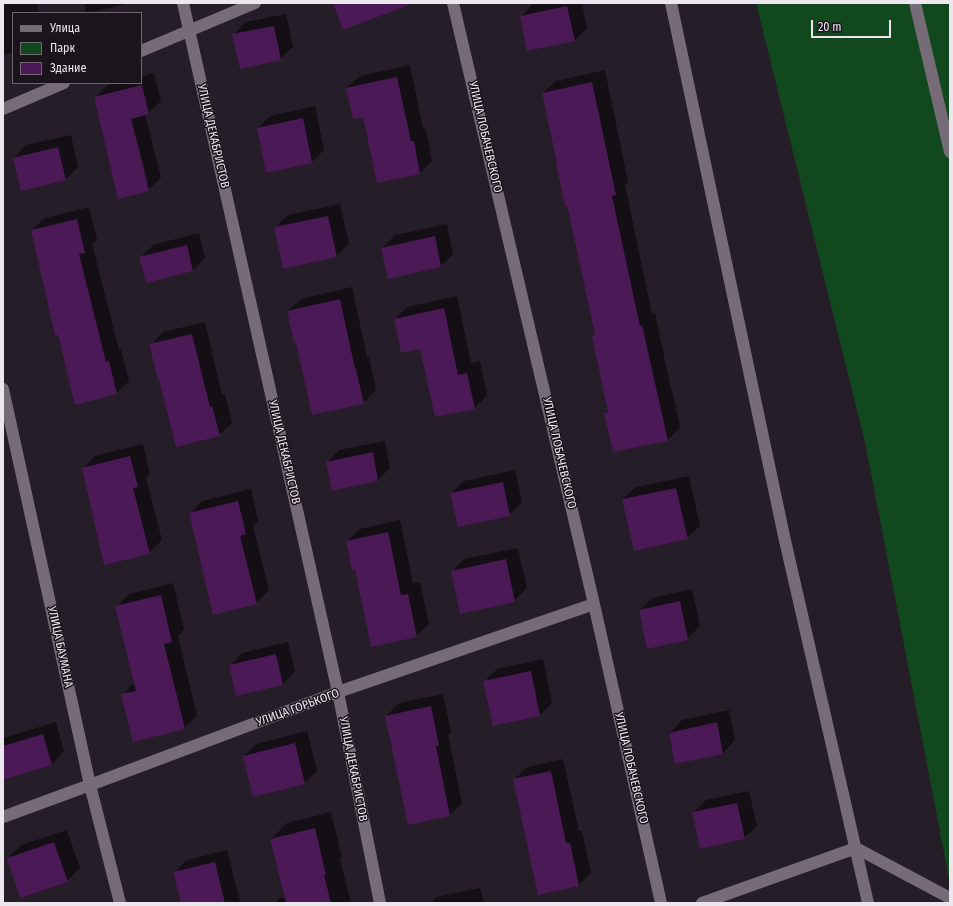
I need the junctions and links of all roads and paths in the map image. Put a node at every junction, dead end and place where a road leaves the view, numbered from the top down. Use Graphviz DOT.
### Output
graph roads {
  1 [pos="183,3"];
  2 [pos="256,3"];
  3 [pos="453,3"];
  4 [pos="671,3"];
  5 [pos="915,3"];
  6 [pos="189,31"];
  7 [pos="142,51"];
  8 [pos="62,84"];
  9 [pos="3,108"];
  10 [pos="950,152"];
  11 [pos="3,389"];
  12 [pos="594,604"];
  13 [pos="338,692"];
  14 [pos="90,785"];
  15 [pos="3,817"];
  16 [pos="856,848"];
  17 [pos="950,898"];
  18 [pos="120,903"];
  19 [pos="380,903"];
  20 [pos="661,903"];
  21 [pos="702,903"];
  22 [pos="868,903"];
  1 -- 6 [label="street, УЛИЦА ДЕКАБРИСТОВ"];
  2 -- 6 [label="street"];
  3 -- 12 [label="street, УЛИЦА ЛОБАЧЕВСКОГО"];
  4 -- 16 [label="street"];
  5 -- 10 [label="street"];
  6 -- 7 [label="street"];
  6 -- 13 [label="street, УЛИЦА ДЕКАБРИСТОВ"];
  8 -- 9 [label="street"];
  11 -- 14 [label="street, УЛИЦА БАУМАНА"];
  12 -- 13 [label="street, УЛИЦА ГОРЬКОГО"];
  12 -- 20 [label="street, УЛИЦА ЛОБАЧЕВСКОГО"];
  13 -- 14 [label="street, УЛИЦА ГОРЬКОГО"];
  13 -- 19 [label="street, УЛИЦА ДЕКАБРИСТОВ"];
  14 -- 15 [label="street, УЛИЦА ГОРЬКОГО"];
  14 -- 18 [label="street, УЛИЦА БАУМАНА"];
  16 -- 17 [label="street"];
  16 -- 21 [label="street"];
  16 -- 22 [label="street"];
}
